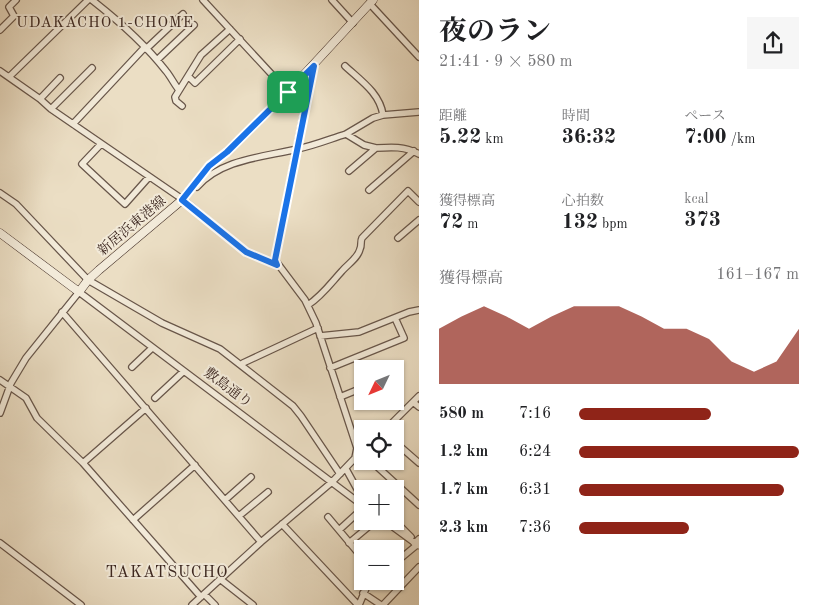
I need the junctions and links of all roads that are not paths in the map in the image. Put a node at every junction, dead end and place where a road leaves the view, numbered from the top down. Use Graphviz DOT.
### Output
graph roads {
  1 [pos="16,0"];
  2 [pos="88,0"];
  3 [pos="92,0"];
  4 [pos="203,0"];
  5 [pos="332,0"];
  6 [pos="372,2"];
  7 [pos="183,14"];
  8 [pos="353,23"];
  9 [pos="194,25"];
  10 [pos="230,29"];
  11 [pos="0,30"];
  12 [pos="240,39"];
  13 [pos="146,48"];
  14 [pos="419,57"];
  15 [pos="157,60"];
  16 [pos="314,66"];
  17 [pos="345,66"];
  18 [pos="92,68"];
  19 [pos="0,71"];
  20 [pos="188,76"];
  21 [pos="9,77"];
  22 [pos="60,78"];
  23 [pos="179,90"];
  24 [pos="288,92"];
  25 [pos="40,99"];
  26 [pos="182,106"];
  27 [pos="51,109"];
  28 [pos="419,112"];
  29 [pos="383,115"];
  30 [pos="73,124"];
  31 [pos="346,134"];
  32 [pos="102,144"];
  33 [pos="376,148"];
  34 [pos="297,149"];
  35 [pos="417,153"];
  36 [pos="349,171"];
  37 [pos="149,177"];
  38 [pos="369,190"];
  39 [pos="0,193"];
  40 [pos="183,201"];
  41 [pos="419,202"];
  42 [pos="419,220"];
  43 [pos="0,233"];
  44 [pos="398,238"];
  45 [pos="277,265"];
  46 [pos="88,280"];
  47 [pos="79,292"];
  48 [pos="308,305"];
  49 [pos="419,310"];
  50 [pos="62,312"];
  51 [pos="395,318"];
  52 [pos="318,328"];
  53 [pos="320,336"];
  54 [pos="152,348"];
  55 [pos="242,366"];
  56 [pos="132,367"];
  57 [pos="330,368"];
  58 [pos="184,371"];
  59 [pos="0,380"];
  60 [pos="10,387"];
  61 [pos="354,391"];
  62 [pos="419,396"];
  63 [pos="340,397"];
  64 [pos="156,398"];
  65 [pos="413,402"];
  66 [pos="419,407"];
  67 [pos="146,408"];
  68 [pos="0,413"];
  69 [pos="395,420"];
  70 [pos="354,437"];
  71 [pos="404,450"];
  72 [pos="354,459"];
  73 [pos="83,463"];
  74 [pos="419,463"];
  75 [pos="195,465"];
  76 [pos="346,469"];
  77 [pos="381,470"];
  78 [pos="340,474"];
  79 [pos="251,477"];
  80 [pos="332,482"];
  81 [pos="354,484"];
  82 [pos="268,492"];
  83 [pos="354,499"];
  84 [pos="225,500"];
  85 [pos="419,505"];
  86 [pos="239,516"];
  87 [pos="354,516"];
  88 [pos="328,517"];
  89 [pos="133,520"];
  90 [pos="282,524"];
  91 [pos="339,530"];
  92 [pos="365,530"];
  93 [pos="398,530"];
  94 [pos="404,530"];
  95 [pos="0,542"];
  96 [pos="261,542"];
  97 [pos="349,543"];
  98 [pos="417,543"];
  99 [pos="354,548"];
  100 [pos="404,555"];
  101 [pos="419,567"];
  102 [pos="220,579"];
  103 [pos="365,590"];
  104 [pos="363,593"];
  105 [pos="202,596"];
  106 [pos="81,605"];
  107 [pos="192,605"];
  108 [pos="215,605"];
  109 [pos="253,605"];
  110 [pos="359,605"];
  111 [pos="382,605"];
  1 -- 11 [label="street"];
  2 -- 21 [label="street"];
  3 -- 13 [label="street"];
  4 -- 10 [label="street"];
  5 -- 8 [label="street"];
  6 -- 8 [label="main road, 新居浜東港線"];
  6 -- 14 [label="street"];
  7 -- 13 [label="street"];
  8 -- 16 [label="main road, 新居浜東港線"];
  9 -- 15 [label="street"];
  10 -- 12 [label="street"];
  10 -- 20 [label="street"];
  12 -- 20 [label="street"];
  12 -- 24 [label="street"];
  13 -- 15 [label="street"];
  13 -- 30 [label="street"];
  15 -- 23 [label="street"];
  16 -- 24 [label="main road, 新居浜東港線"];
  16 -- 34 [label="street"];
  17 -- 29 [label="street"];
  18 -- 27 [label="street"];
  19 -- 21 [label="street"];
  20 -- 23 [label="street"];
  21 -- 25 [label="street"];
  22 -- 25 [label="street"];
  23 -- 26 [label="street"];
  24 -- 40 [label="main road, 新居浜東港線"];
  25 -- 27 [label="street"];
  27 -- 30 [label="street"];
  28 -- 29 [label="street"];
  29 -- 31 [label="street"];
  30 -- 32 [label="street"];
  31 -- 33 [label="street"];
  31 -- 34 [label="street"];
  32 -- 37 [label="street"];
  32 -- 37 [label="street"];
  33 -- 35 [label="street"];
  33 -- 36 [label="street"];
  34 -- 40 [label="street"];
  34 -- 45 [label="street"];
  35 -- 38 [label="street"];
  37 -- 40 [label="street"];
  39 -- 46 [label="street"];
  40 -- 45 [label="street"];
  40 -- 46 [label="main road, 新居浜東港線"];
  41 -- 48 [label="street"];
  42 -- 44 [label="street"];
  43 -- 47 [label="main road"];
  45 -- 48 [label="street"];
  46 -- 47 [label="main road, 新居浜東港線"];
  46 -- 55 [label="street"];
  47 -- 50 [label="street"];
  47 -- 54 [label="street, 敷島通り"];
  48 -- 52 [label="street"];
  49 -- 51 [label="street"];
  50 -- 60 [label="street"];
  50 -- 67 [label="street"];
  51 -- 53 [label="street"];
  51 -- 57 [label="street"];
  52 -- 53 [label="street"];
  52 -- 55 [label="street"];
  53 -- 57 [label="street"];
  54 -- 56 [label="street"];
  54 -- 58 [label="street, 敷島通り"];
  55 -- 78 [label="street"];
  57 -- 63 [label="street"];
  58 -- 64 [label="street"];
  58 -- 80 [label="street, 敷島通り"];
  59 -- 60 [label="street"];
  60 -- 68 [label="street"];
  60 -- 73 [label="street"];
  61 -- 63 [label="street"];
  62 -- 65 [label="street"];
  63 -- 70 [label="street"];
  65 -- 66 [label="street"];
  65 -- 69 [label="street"];
  67 -- 73 [label="street"];
  67 -- 75 [label="street"];
  71 -- 74 [label="street"];
  72 -- 76 [label="street"];
  73 -- 89 [label="street"];
  75 -- 84 [label="street"];
  75 -- 89 [label="street"];
  76 -- 78 [label="street"];
  76 -- 81 [label="street"];
  77 -- 85 [label="street"];
  78 -- 80 [label="street"];
  79 -- 84 [label="street"];
  80 -- 83 [label="street, 敷島通り"];
  80 -- 90 [label="street"];
  82 -- 86 [label="street"];
  84 -- 86 [label="street"];
  86 -- 96 [label="street"];
  87 -- 91 [label="street"];
  88 -- 91 [label="street"];
  89 -- 105 [label="street"];
  90 -- 96 [label="street"];
  90 -- 110 [label="street"];
  91 -- 97 [label="street"];
  92 -- 97 [label="street"];
  93 -- 98 [label="street"];
  94 -- 98 [label="street"];
  95 -- 106 [label="street"];
  96 -- 102 [label="street"];
  97 -- 99 [label="street"];
  98 -- 100 [label="street"];
  101 -- 111 [label="street"];
  102 -- 105 [label="street"];
  102 -- 109 [label="street"];
  103 -- 104 [label="street"];
  104 -- 110 [label="street"];
  104 -- 111 [label="street"];
  105 -- 107 [label="street"];
  105 -- 108 [label="street"];
}
